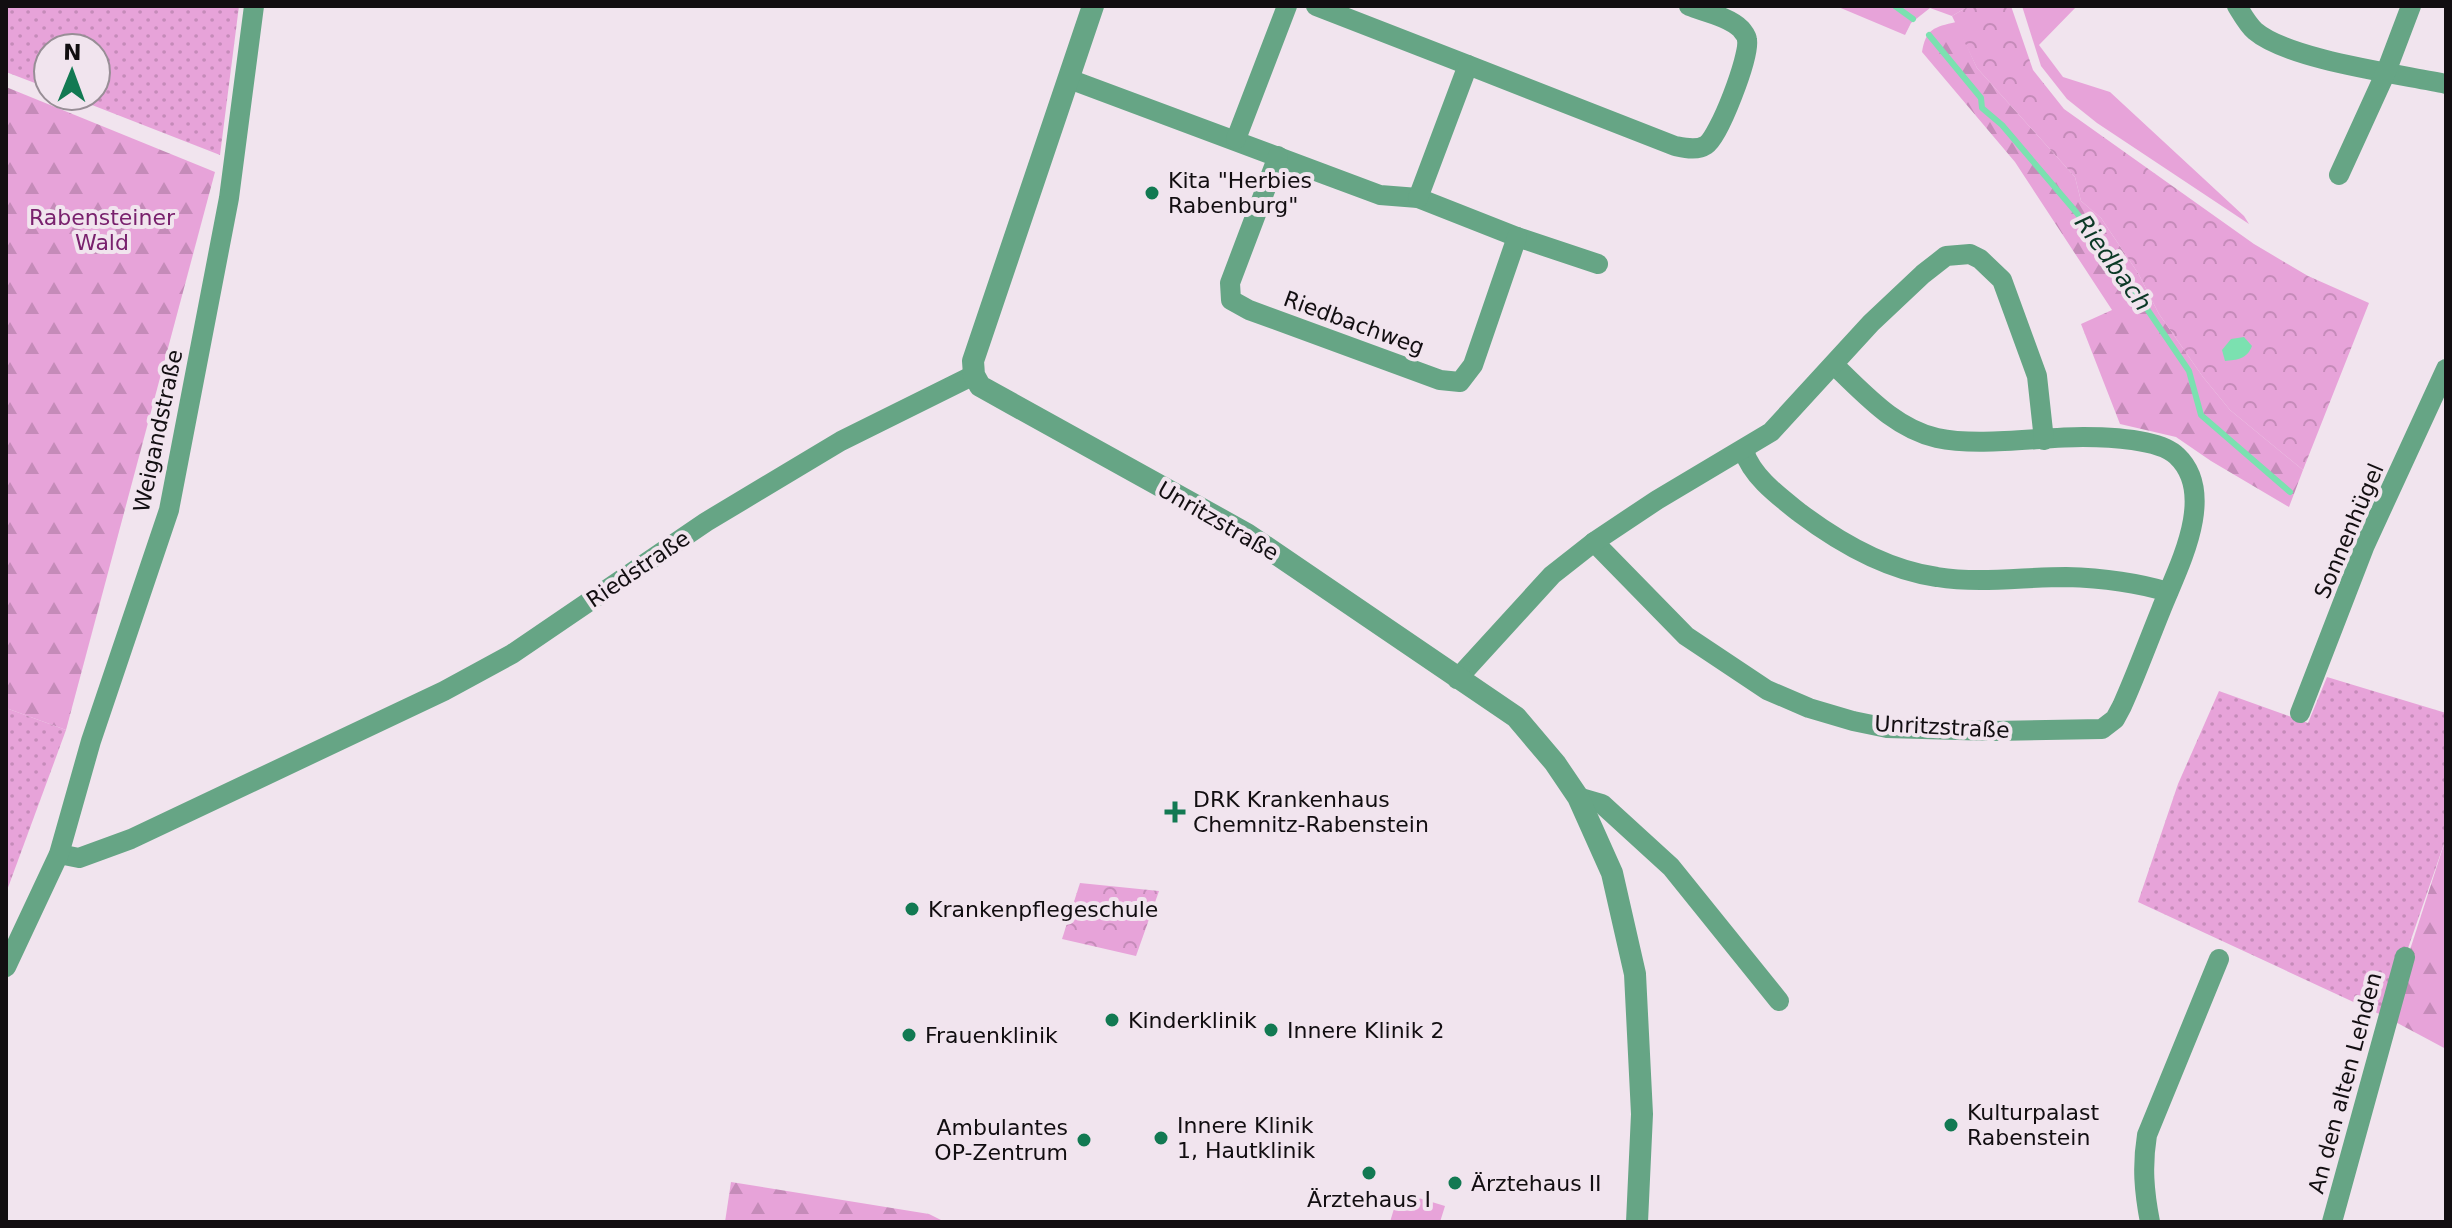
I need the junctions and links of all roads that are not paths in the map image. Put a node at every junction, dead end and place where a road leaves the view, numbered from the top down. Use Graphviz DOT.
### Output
graph roads {
  1 [pos="254,6"];
  2 [pos="1093,6"];
  3 [pos="1287,6"];
  4 [pos="1316,6"];
  5 [pos="1689,6"];
  6 [pos="2237,6"];
  7 [pos="2411,6"];
  8 [pos="1468,65"];
  9 [pos="2386,72"];
  10 [pos="1069,79"];
  11 [pos="2446,84"];
  12 [pos="1236,139"];
  13 [pos="1278,156"];
  14 [pos="2339,175"];
  15 [pos="1418,198"];
  16 [pos="1517,237"];
  17 [pos="1598,264"];
  18 [pos="1834,365"];
  19 [pos="2446,369"];
  20 [pos="974,375"];
  21 [pos="2044,440"];
  22 [pos="1744,451"];
  23 [pos="1594,542"];
  24 [pos="2168,592"];
  25 [pos="1457,679"];
  26 [pos="2300,713"];
  27 [pos="1578,797"];
  28 [pos="59,854"];
  29 [pos="2405,957"];
  30 [pos="2219,959"];
  31 [pos="6,967"];
  32 [pos="1779,1001"];
  33 [pos="1637,1222"];
  34 [pos="2150,1222"];
  35 [pos="2332,1222"];
  1 -- 28 [label="street, Weigandstraße"];
  2 -- 10 [label="street"];
  3 -- 12 [label="street"];
  4 -- 8 [label="street"];
  5 -- 8 [label="street"];
  6 -- 9 [label="street"];
  7 -- 9 [label="street"];
  8 -- 15 [label="street"];
  9 -- 11 [label="street"];
  9 -- 14 [label="street"];
  10 -- 12 [label="street"];
  10 -- 20 [label="street"];
  12 -- 13 [label="street"];
  13 -- 15 [label="street"];
  13 -- 16 [label="street, Riedbachweg"];
  15 -- 16 [label="street"];
  16 -- 17 [label="street"];
  18 -- 21 [label="street, Unritzstraße"];
  18 -- 21 [label="street"];
  18 -- 22 [label="street"];
  19 -- 26 [label="street, Sonnenhügel"];
  20 -- 25 [label="street, Unritzstraße"];
  20 -- 28 [label="street, Riedstraße"];
  21 -- 24 [label="street, Unritzstraße"];
  22 -- 23 [label="street"];
  22 -- 24 [label="street"];
  23 -- 24 [label="street, Unritzstraße"];
  23 -- 25 [label="street"];
  25 -- 27 [label="street, Unritzstraße"];
  27 -- 32 [label="street"];
  27 -- 33 [label="street, Unritzstraße"];
  28 -- 31 [label="street"];
  29 -- 35 [label="street, An den alten Lehden"];
  30 -- 34 [label="street"];
}
